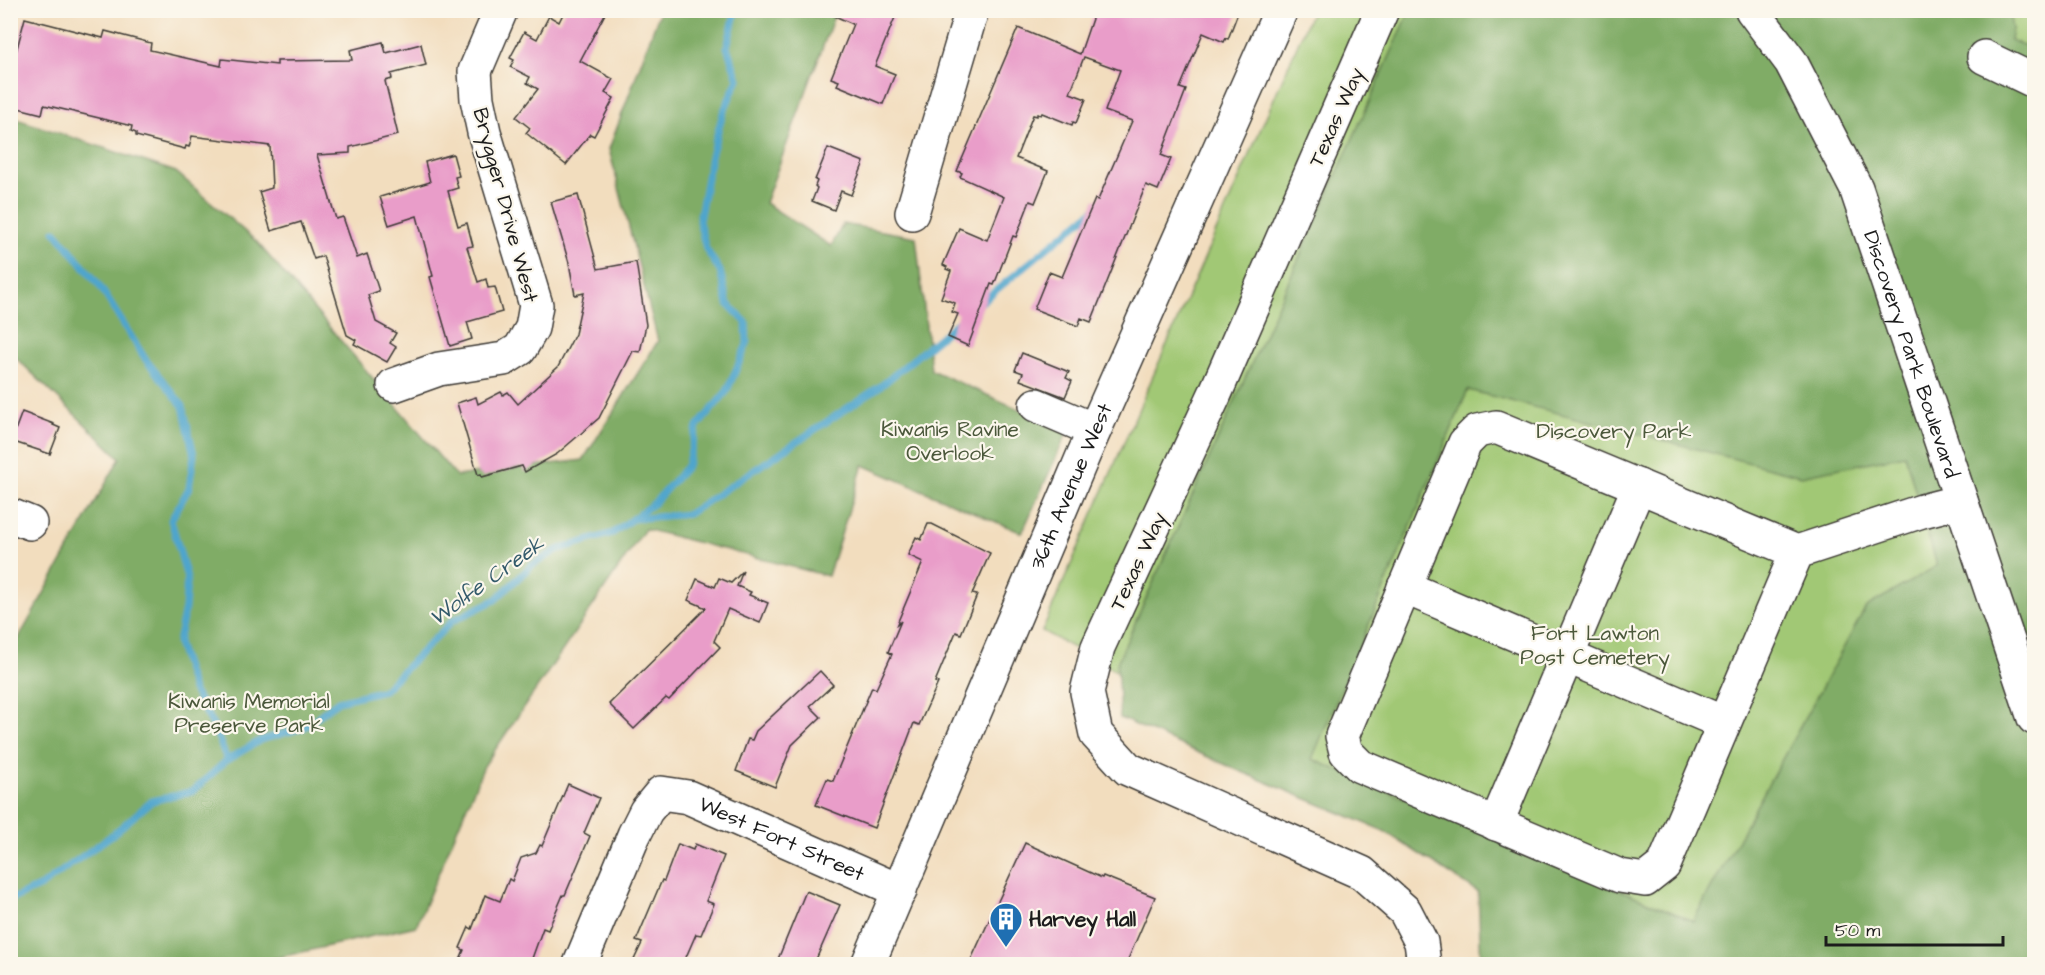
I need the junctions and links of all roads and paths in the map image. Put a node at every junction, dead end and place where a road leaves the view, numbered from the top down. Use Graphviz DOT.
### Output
graph roads {
  1 [pos="501,10"];
  2 [pos="972,10"];
  3 [pos="1281,10"];
  4 [pos="1382,10"];
  5 [pos="1752,10"];
  6 [pos="1984,57"];
  7 [pos="2034,81"];
  8 [pos="912,213"];
  9 [pos="394,385"];
  10 [pos="1036,405"];
  11 [pos="1094,430"];
  12 [pos="1639,486"];
  13 [pos="1961,501"];
  14 [pos="1797,552"];
  15 [pos="1404,587"];
  16 [pos="1567,656"];
  17 [pos="2034,718"];
  18 [pos="1724,723"];
  19 [pos="1496,824"];
  20 [pos="900,891"];
  21 [pos="580,964"];
  22 [pos="868,964"];
  23 [pos="1424,964"];
  1 -- 9 [label="street, Brygger Drive West"];
  2 -- 8 [label="street"];
  3 -- 11 [label="street, 36th Avenue West"];
  4 -- 23 [label="street, Texas Way"];
  5 -- 13 [label="street, Discovery Park Boulevard"];
  6 -- 7 [label="street"];
  10 -- 11 [label="street"];
  11 -- 20 [label="street, 36th Avenue West"];
  12 -- 14 [label="street"];
  12 -- 15 [label="street"];
  12 -- 16 [label="street"];
  13 -- 14 [label="street"];
  13 -- 17 [label="street, Discovery Park Boulevard"];
  14 -- 18 [label="street"];
  15 -- 16 [label="street"];
  15 -- 19 [label="street"];
  16 -- 18 [label="street"];
  16 -- 19 [label="street"];
  18 -- 19 [label="street"];
  20 -- 21 [label="street, West Fort Street"];
  20 -- 22 [label="street, 36th Avenue West"];
}
